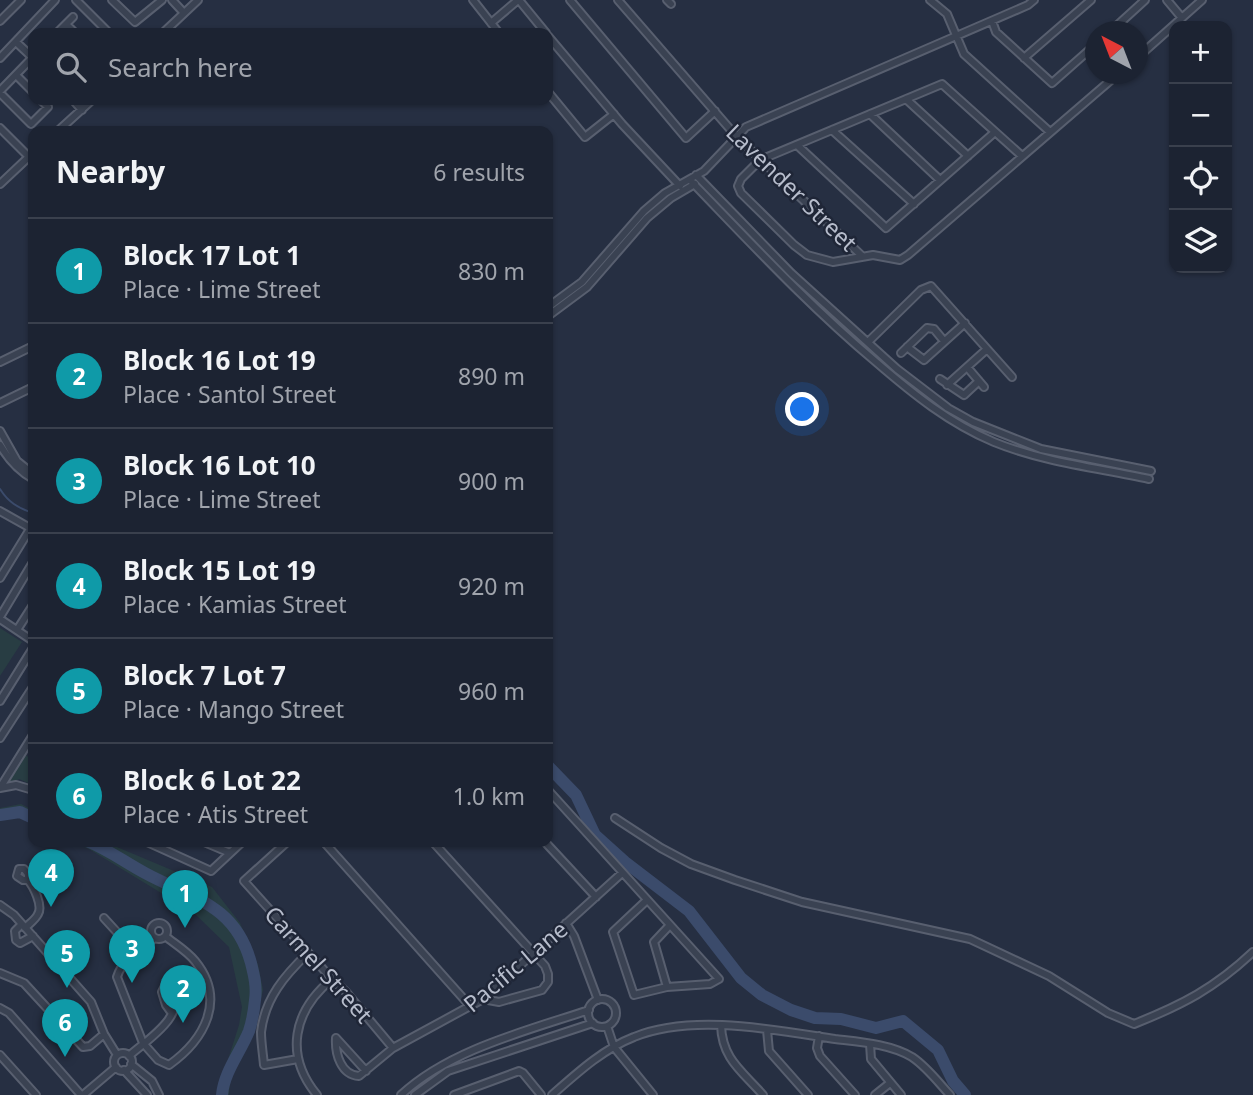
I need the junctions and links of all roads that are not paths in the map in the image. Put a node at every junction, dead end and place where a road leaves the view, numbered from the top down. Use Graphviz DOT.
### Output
graph roads {
  1 [pos="20,0"];
  2 [pos="55,0"];
  3 [pos="76,0"];
  4 [pos="112,0"];
  5 [pos="162,0"];
  6 [pos="172,0"];
  7 [pos="198,0"];
  8 [pos="473,0"];
  9 [pos="518,0"];
  10 [pos="570,0"];
  11 [pos="618,0"];
  12 [pos="930,0"];
  13 [pos="1034,0"];
  14 [pos="1091,0"];
  15 [pos="1145,0"];
  16 [pos="1167,0"];
  17 [pos="1202,0"];
  18 [pos="184,13"];
  19 [pos="73,18"];
  20 [pos="1182,18"];
  21 [pos="992,20"];
  22 [pos="1122,21"];
  23 [pos="0,22"];
  24 [pos="491,23"];
  25 [pos="66,24"];
  26 [pos="29,28"];
  27 [pos="62,28"];
  28 [pos="70,28"];
  29 [pos="104,28"];
  30 [pos="168,28"];
  31 [pos="495,28"];
  32 [pos="541,28"];
  33 [pos="28,29"];
  34 [pos="956,35"];
  35 [pos="16,42"];
  36 [pos="553,42"];
  37 [pos="1148,48"];
  38 [pos="28,53"];
  39 [pos="1085,54"];
  40 [pos="0,58"];
  41 [pos="1024,58"];
  42 [pos="28,63"];
  43 [pos="16,75"];
  44 [pos="1106,84"];
  45 [pos="28,87"];
  46 [pos="0,92"];
  47 [pos="553,98"];
  48 [pos="906,99"];
  49 [pos="49,105"];
  50 [pos="78,105"];
  51 [pos="87,105"];
  52 [pos="82,110"];
  53 [pos="715,111"];
  54 [pos="614,114"];
  55 [pos="870,114"];
  56 [pos="31,124"];
  57 [pos="64,126"];
  58 [pos="0,128"];
  59 [pos="832,130"];
  60 [pos="995,132"];
  61 [pos="1050,132"];
  62 [pos="737,136"];
  63 [pos="797,145"];
  64 [pos="28,152"];
  65 [pos="968,156"];
  66 [pos="1022,156"];
  67 [pos="28,158"];
  68 [pos="760,160"];
  69 [pos="695,180"];
  70 [pos="940,180"];
  71 [pos="0,184"];
  72 [pos="681,187"];
  73 [pos="914,204"];
  74 [pos="862,256"];
  75 [pos="553,304"];
  76 [pos="553,312"];
  77 [pos="965,323"];
  78 [pos="944,341"];
  79 [pos="867,342"];
  80 [pos="28,348"];
  81 [pos="988,349"];
  82 [pos="0,362"];
  83 [pos="967,367"];
  84 [pos="1012,377"];
  85 [pos="940,379"];
  86 [pos="947,385"];
  87 [pos="28,389"];
  88 [pos="0,403"];
  89 [pos="972,422"];
  90 [pos="969,430"];
  91 [pos="0,431"];
  92 [pos="0,445"];
  93 [pos="1151,471"];
  94 [pos="28,472"];
  95 [pos="28,475"];
  96 [pos="1149,480"];
  97 [pos="0,511"];
  98 [pos="28,527"];
  99 [pos="28,535"];
  100 [pos="28,570"];
  101 [pos="0,578"];
  102 [pos="28,615"];
  103 [pos="0,618"];
  104 [pos="17,630"];
  105 [pos="28,638"];
  106 [pos="28,656"];
  107 [pos="28,695"];
  108 [pos="0,701"];
  109 [pos="0,738"];
  110 [pos="28,742"];
  111 [pos="25,747"];
  112 [pos="28,749"];
  113 [pos="0,788"];
  114 [pos="28,789"];
  115 [pos="553,796"];
  116 [pos="615,818"];
  117 [pos="158,847"];
  118 [pos="216,847"];
  119 [pos="237,847"];
  120 [pos="282,847"];
  121 [pos="328,847"];
  122 [pos="438,847"];
  123 [pos="550,847"];
  124 [pos="230,853"];
  125 [pos="622,873"];
  126 [pos="28,880"];
  127 [pos="596,897"];
  128 [pos="647,900"];
  129 [pos="0,905"];
  130 [pos="104,918"];
  131 [pos="566,923"];
  132 [pos="670,925"];
  133 [pos="24,926"];
  134 [pos="33,936"];
  135 [pos="165,936"];
  136 [pos="155,938"];
  137 [pos="135,952"];
  138 [pos="533,952"];
  139 [pos="1253,952"];
  140 [pos="308,953"];
  141 [pos="0,973"];
  142 [pos="332,979"];
  143 [pos="667,986"];
  144 [pos="483,999"];
  145 [pos="598,1000"];
  146 [pos="470,1006"];
  147 [pos="0,1008"];
  148 [pos="589,1010"];
  149 [pos="171,1012"];
  150 [pos="593,1023"];
  151 [pos="607,1026"];
  152 [pos="721,1026"];
  153 [pos="766,1030"];
  154 [pos="104,1034"];
  155 [pos="819,1036"];
  156 [pos="144,1043"];
  157 [pos="870,1044"];
  158 [pos="614,1047"];
  159 [pos="393,1048"];
  160 [pos="0,1055"];
  161 [pos="117,1055"];
  162 [pos="298,1059"];
  163 [pos="130,1060"];
  164 [pos="116,1067"];
  165 [pos="124,1070"];
  166 [pos="366,1071"];
  167 [pos="890,1083"];
  168 [pos="36,1095"];
  169 [pos="82,1095"];
  170 [pos="147,1095"];
  171 [pos="159,1095"];
  172 [pos="317,1095"];
  173 [pos="401,1095"];
  174 [pos="415,1095"];
  175 [pos="454,1095"];
  176 [pos="541,1095"];
  177 [pos="552,1095"];
  178 [pos="653,1095"];
  179 [pos="764,1095"];
  180 [pos="808,1095"];
  181 [pos="855,1095"];
  182 [pos="875,1095"];
  183 [pos="901,1095"];
  184 [pos="950,1095"];
  1 -- 23 [label="street"];
  2 -- 26 [label="street"];
  3 -- 29 [label="street"];
  4 -- 5 [label="street"];
  6 -- 18 [label="street"];
  7 -- 18 [label="street"];
  8 -- 24 [label="street"];
  9 -- 24 [label="street"];
  9 -- 32 [label="street"];
  10 -- 53 [label="street"];
  11 -- 53 [label="street, Lavender Street"];
  12 -- 34 [label="street"];
  13 -- 21 [label="street"];
  14 -- 41 [label="street"];
  15 -- 22 [label="street"];
  16 -- 20 [label="street"];
  17 -- 20 [label="street"];
  18 -- 30 [label="street"];
  19 -- 25 [label="street"];
  20 -- 37 [label="street"];
  21 -- 34 [label="street"];
  21 -- 41 [label="street"];
  24 -- 31 [label="street"];
  25 -- 27 [label="street"];
  25 -- 28 [label="street"];
  33 -- 35 [label="street"];
  34 -- 61 [label="street"];
  34 -- 62 [label="street"];
  35 -- 38 [label="street"];
  35 -- 40 [label="street"];
  36 -- 54 [label="street"];
  39 -- 41 [label="street"];
  42 -- 43 [label="street"];
  43 -- 45 [label="street"];
  43 -- 46 [label="street"];
  44 -- 61 [label="street, Lavender Street"];
  46 -- 56 [label="street"];
  47 -- 54 [label="street"];
  48 -- 55 [label="street"];
  48 -- 60 [label="street"];
  48 -- 65 [label="street"];
  49 -- 56 [label="street"];
  50 -- 52 [label="street"];
  51 -- 52 [label="street"];
  52 -- 57 [label="street"];
  53 -- 62 [label="street, Lavender Street"];
  54 -- 72 [label="street"];
  55 -- 59 [label="street"];
  55 -- 70 [label="street"];
  58 -- 64 [label="street"];
  59 -- 63 [label="street"];
  59 -- 73 [label="street"];
  60 -- 65 [label="street"];
  60 -- 66 [label="street"];
  61 -- 66 [label="street, Lavender Street"];
  62 -- 68 [label="street, Lavender Street"];
  62 -- 69 [label="street"];
  63 -- 68 [label="street"];
  63 -- 73 [label="street"];
  65 -- 70 [label="street"];
  66 -- 74 [label="street, Lavender Street"];
  67 -- 71 [label="street"];
  68 -- 74 [label="street, Lavender Street"];
  68 -- 74 [label="street"];
  69 -- 72 [label="street"];
  69 -- 79 [label="street"];
  69 -- 90 [label="street"];
  70 -- 73 [label="street"];
  72 -- 75 [label="street"];
  72 -- 76 [label="street"];
  77 -- 78 [label="street"];
  77 -- 79 [label="street"];
  77 -- 81 [label="street"];
  78 -- 78 [label="street"];
  79 -- 89 [label="street"];
  80 -- 82 [label="street"];
  81 -- 83 [label="street"];
  81 -- 84 [label="street"];
  83 -- 86 [label="street"];
  83 -- 86 [label="street"];
  85 -- 86 [label="street"];
  87 -- 88 [label="street"];
  89 -- 90 [label="street"];
  89 -- 93 [label="street"];
  90 -- 96 [label="street"];
  91 -- 94 [label="street"];
  92 -- 95 [label="street"];
  97 -- 98 [label="street"];
  99 -- 101 [label="street"];
  100 -- 103 [label="street"];
  102 -- 104 [label="street"];
  103 -- 104 [label="street"];
  104 -- 105 [label="street"];
  106 -- 108 [label="street"];
  107 -- 109 [label="street"];
  110 -- 111 [label="street"];
  111 -- 112 [label="street"];
  111 -- 113 [label="street"];
  113 -- 114 [label="street"];
  115 -- 125 [label="street"];
  116 -- 139 [label="street"];
  117 -- 124 [label="street"];
  118 -- 124 [label="street"];
  119 -- 124 [label="street"];
  120 -- 140 [label="street, Carmel Street"];
  121 -- 146 [label="street"];
  122 -- 138 [label="street"];
  123 -- 127 [label="street"];
  125 -- 127 [label="street, Pacific Lane"];
  125 -- 128 [label="street"];
  126 -- 133 [label="street"];
  127 -- 131 [label="street, Pacific Lane"];
  128 -- 132 [label="street"];
  128 -- 143 [label="street"];
  129 -- 133 [label="street"];
  130 -- 137 [label="street"];
  131 -- 138 [label="street, Pacific Lane"];
  131 -- 145 [label="street"];
  132 -- 143 [label="street"];
  132 -- 143 [label="street"];
  133 -- 134 [label="street"];
  133 -- 134 [label="street"];
  134 -- 154 [label="street"];
  135 -- 136 [label="street"];
  135 -- 136 [label="street"];
  135 -- 156 [label="street"];
  136 -- 137 [label="street"];
  137 -- 156 [label="street"];
  138 -- 144 [label="street, Pacific Lane"];
  138 -- 144 [label="street"];
  140 -- 142 [label="street, Carmel Street"];
  140 -- 162 [label="street"];
  141 -- 154 [label="street"];
  142 -- 159 [label="street, Carmel Street"];
  142 -- 162 [label="street"];
  144 -- 146 [label="street, Pacific Lane"];
  145 -- 148 [label="street"];
  145 -- 151 [label="street"];
  146 -- 159 [label="street, Pacific Lane"];
  147 -- 169 [label="street"];
  148 -- 150 [label="street"];
  148 -- 173 [label="street"];
  149 -- 156 [label="street"];
  150 -- 151 [label="street"];
  150 -- 174 [label="street"];
  151 -- 158 [label="street"];
  152 -- 153 [label="street"];
  152 -- 158 [label="street"];
  152 -- 179 [label="street"];
  153 -- 155 [label="street"];
  153 -- 180 [label="street"];
  154 -- 161 [label="street"];
  155 -- 157 [label="street"];
  155 -- 181 [label="street"];
  156 -- 163 [label="street"];
  157 -- 167 [label="street"];
  157 -- 184 [label="street"];
  158 -- 177 [label="street"];
  158 -- 178 [label="street"];
  159 -- 166 [label="street, Pacific Lane"];
  160 -- 168 [label="street"];
  161 -- 163 [label="street"];
  161 -- 164 [label="street"];
  162 -- 172 [label="street"];
  163 -- 165 [label="street"];
  163 -- 171 [label="street"];
  164 -- 165 [label="street"];
  164 -- 169 [label="street"];
  165 -- 170 [label="street"];
  166 -- 166 [label="street"];
  167 -- 182 [label="street"];
  167 -- 183 [label="street"];
  175 -- 176 [label="street"];
}
